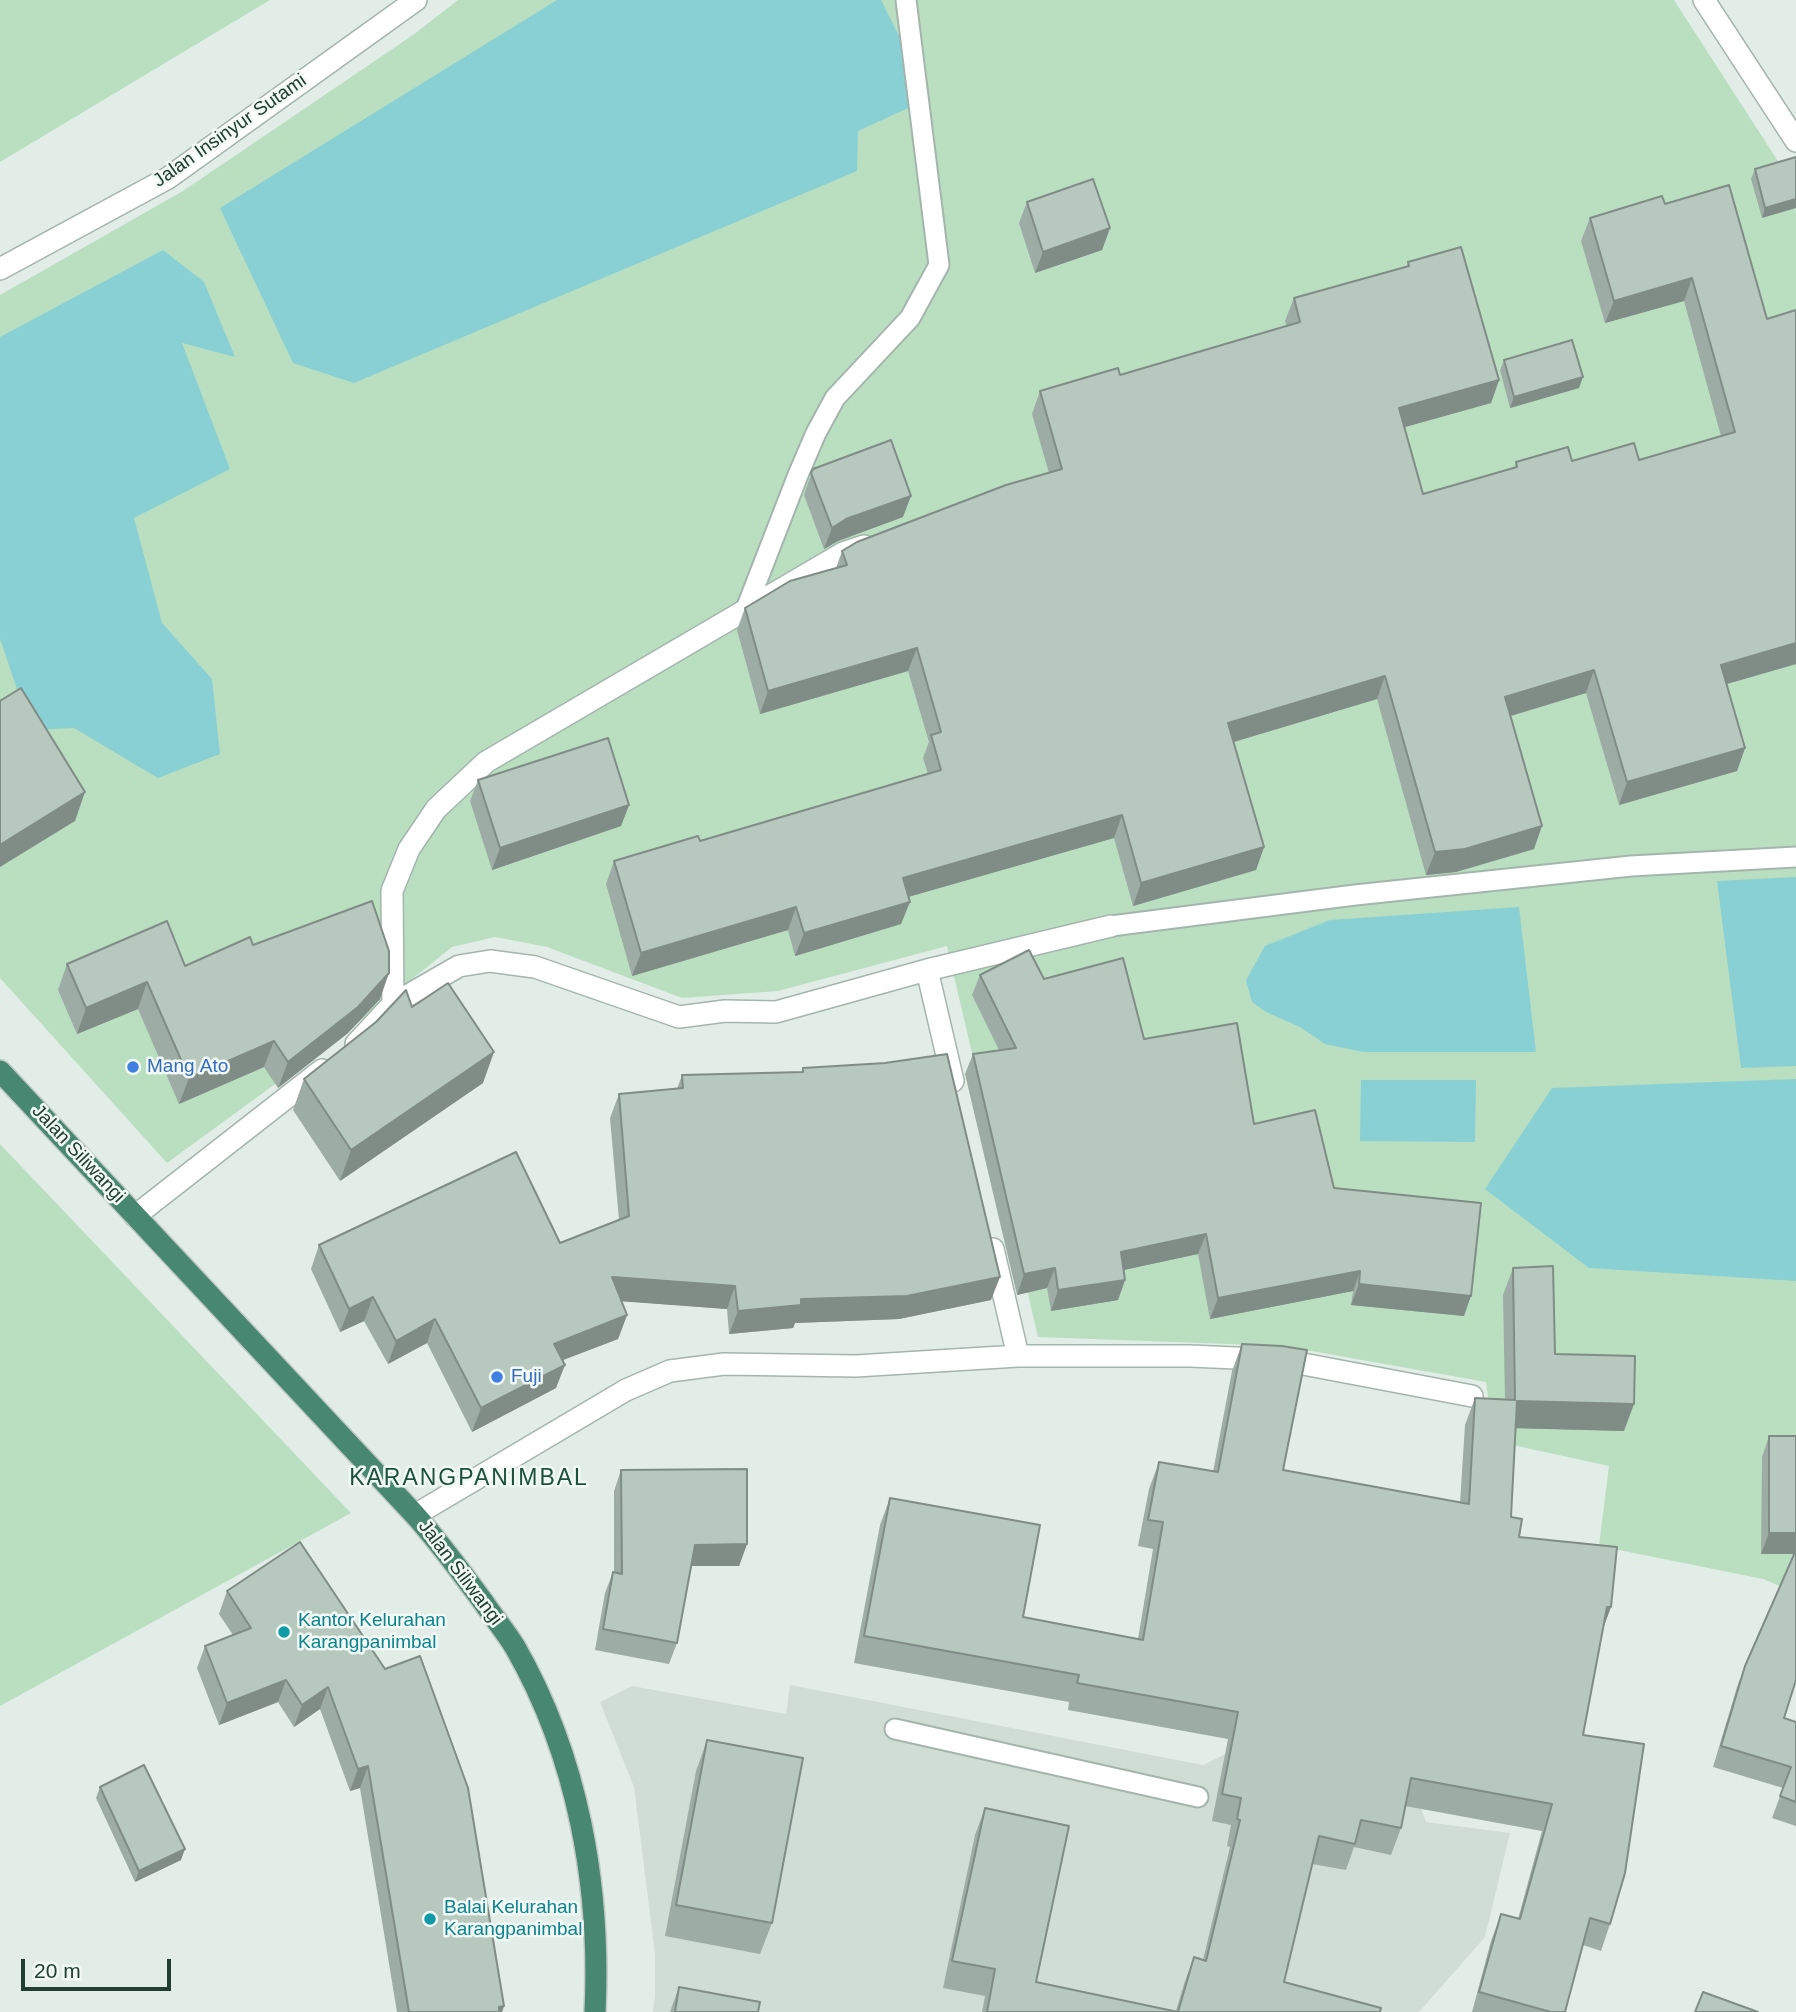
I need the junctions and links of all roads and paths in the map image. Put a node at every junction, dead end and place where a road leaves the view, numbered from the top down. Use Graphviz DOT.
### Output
graph roads {
  1 [pos="416,0"];
  2 [pos="906,0"];
  3 [pos="1704,0"];
  4 [pos="1796,141"];
  5 [pos="0,269"];
  6 [pos="881,540"];
  7 [pos="746,609"];
  8 [pos="1796,857"];
  9 [pos="1111,926"];
  10 [pos="927,970"];
  11 [pos="393,1004"];
  12 [pos="0,1071"];
  13 [pos="959,1103"];
  14 [pos="135,1216"];
  15 [pos="987,1223"];
  16 [pos="1018,1356"];
  17 [pos="1472,1396"];
  18 [pos="415,1515"];
  19 [pos="895,1729"];
  20 [pos="1198,1797"];
  21 [pos="594,2012"];
  1 -- 5 [label="street, Jalan Insinyur Sutami"];
  2 -- 7 [label="lane"];
  3 -- 4 [label="street"];
  6 -- 7 [label="street"];
  7 -- 11 [label="street"];
  8 -- 9 [label="lane"];
  9 -- 10 [label="street"];
  10 -- 11 [label="street"];
  10 -- 13 [label="street"];
  11 -- 14 [label="street"];
  12 -- 14 [label="highway, Jalan Siliwangi"];
  14 -- 18 [label="highway, Jalan Siliwangi"];
  15 -- 16 [label="street"];
  16 -- 17 [label="street"];
  16 -- 18 [label="street"];
  18 -- 21 [label="highway, Jalan Siliwangi"];
  19 -- 20 [label="lane"];
}
